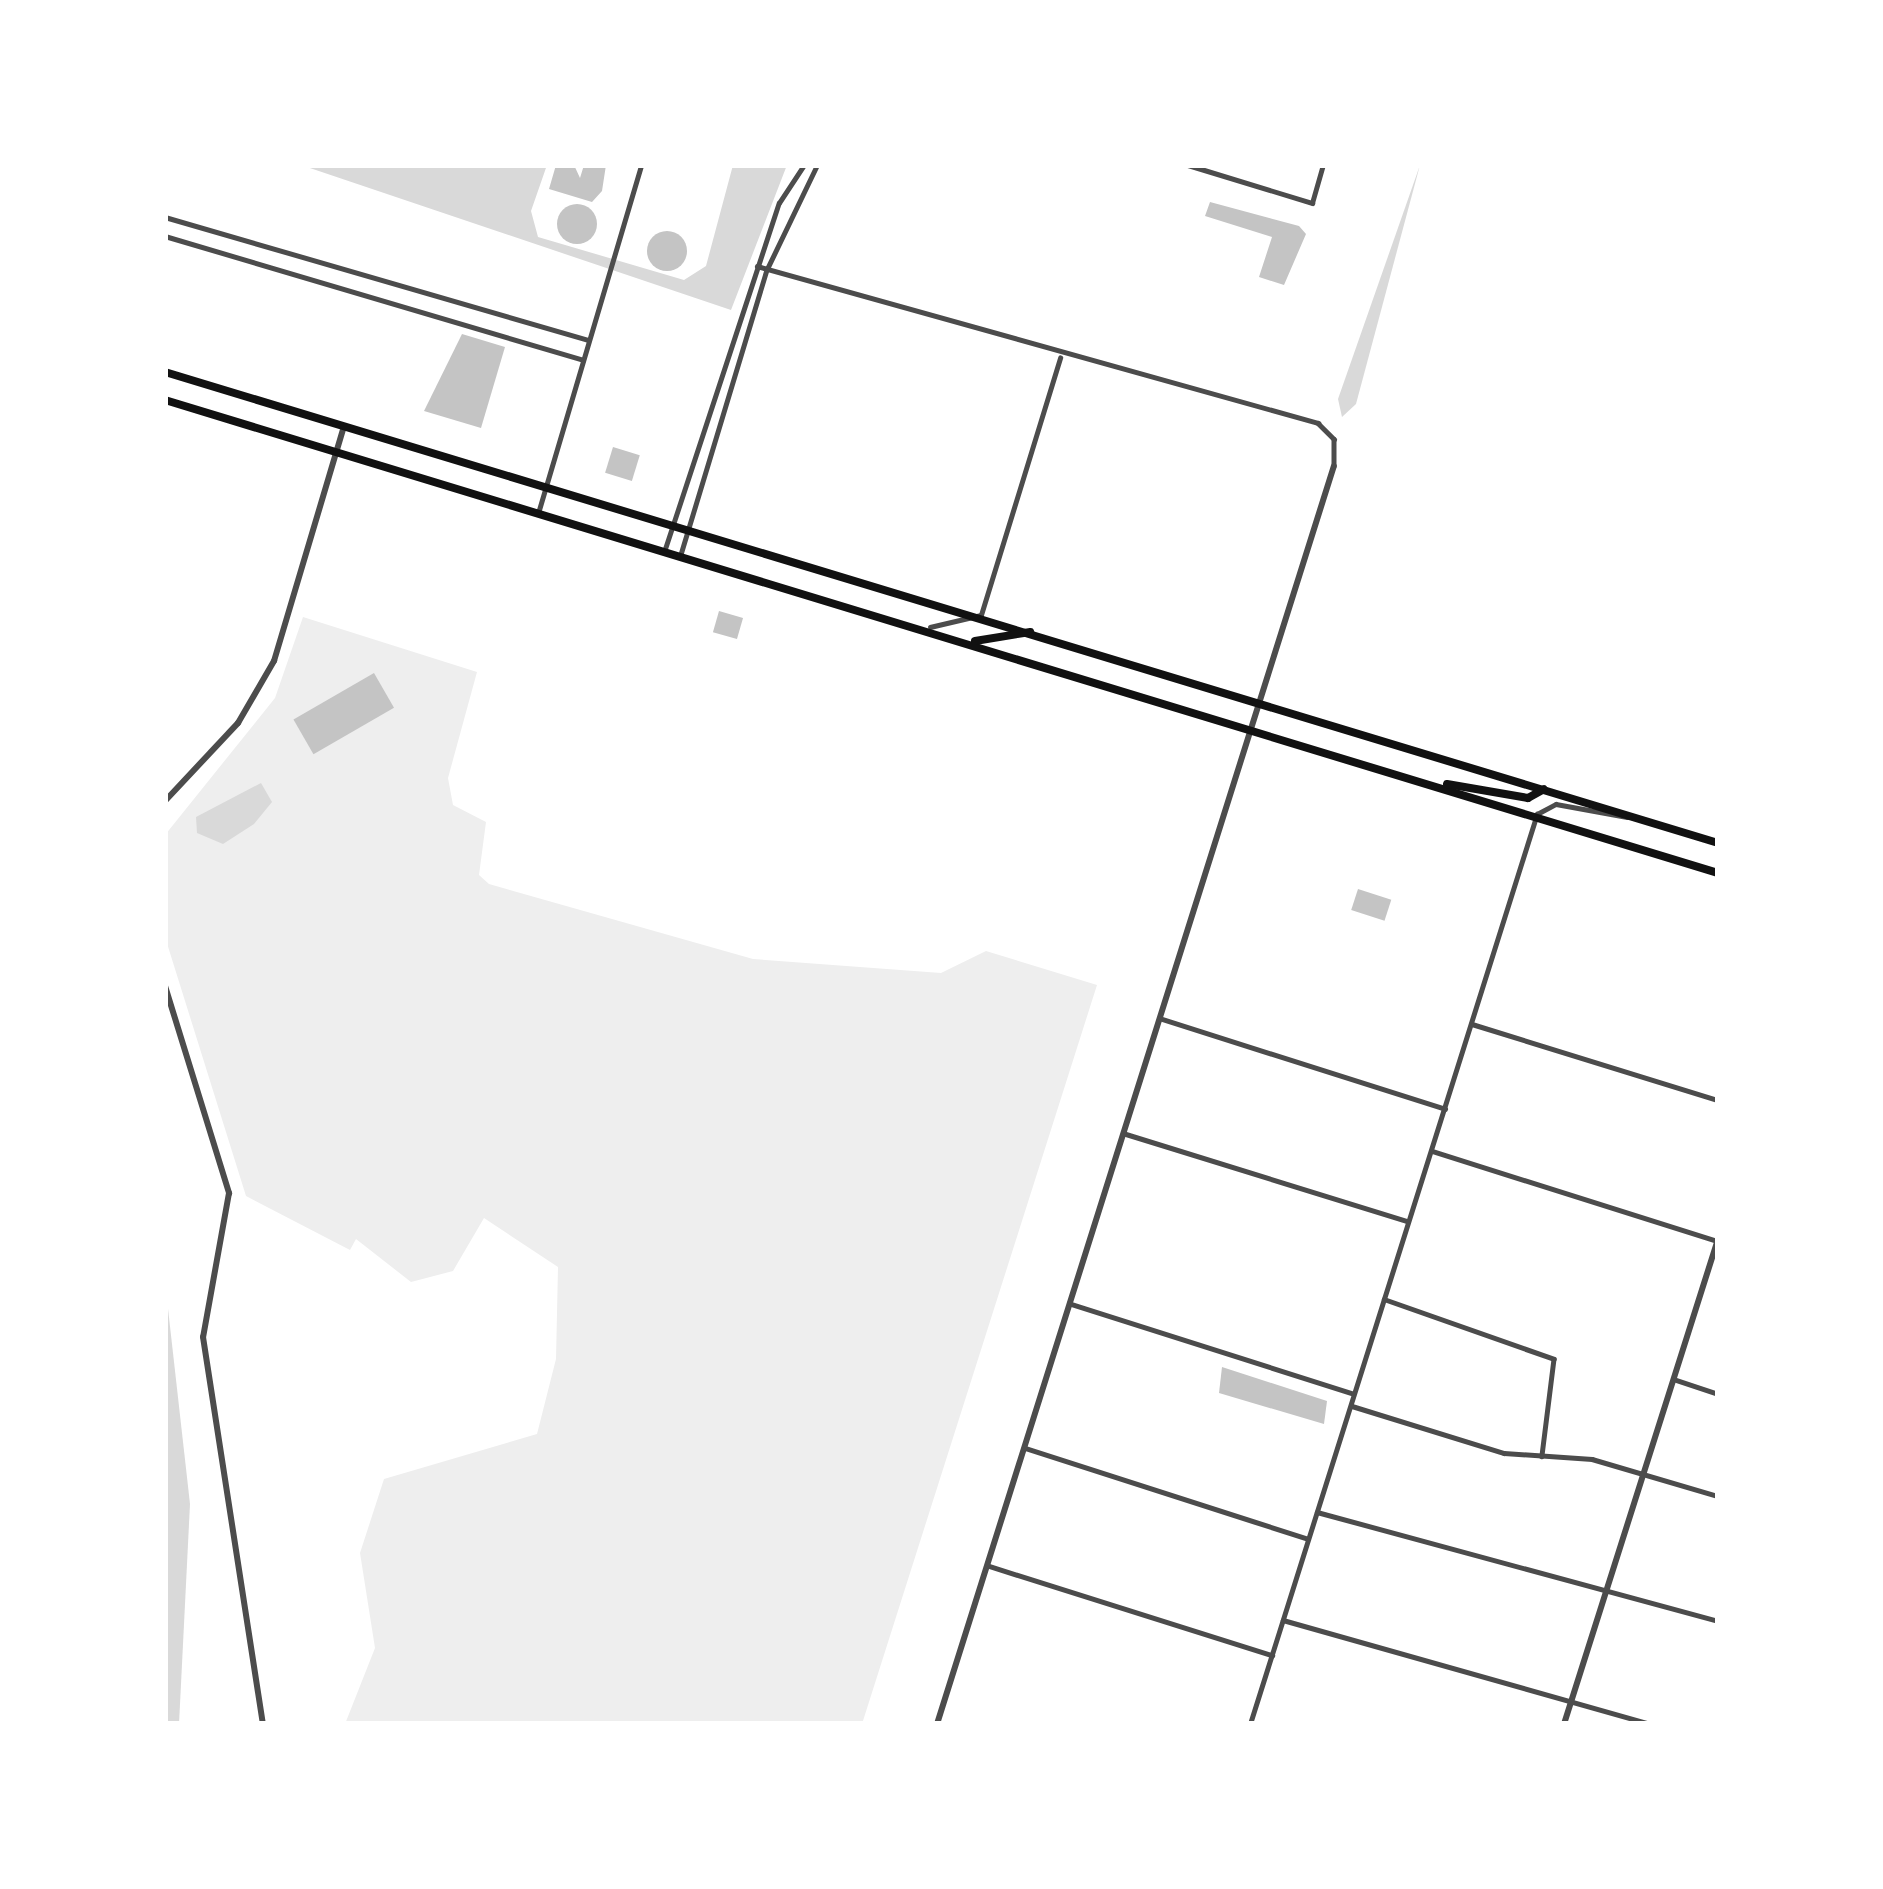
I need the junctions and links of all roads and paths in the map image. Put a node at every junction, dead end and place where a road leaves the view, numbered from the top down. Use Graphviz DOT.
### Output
graph roads {
  1 [pos="641,165"];
  2 [pos="804,165"];
  3 [pos="818,165"];
  4 [pos="1188,165"];
  5 [pos="1323,165"];
  6 [pos="795,180"];
  7 [pos="803,186"];
  8 [pos="165,217"];
  9 [pos="165,236"];
  10 [pos="758,266"];
  11 [pos="766,269"];
  12 [pos="589,340"];
  13 [pos="1060,358"];
  14 [pos="583,360"];
  15 [pos="165,372"];
  16 [pos="165,400"];
  17 [pos="344,426"];
  18 [pos="338,452"];
  19 [pos="1334,466"];
  20 [pos="546,487"];
  21 [pos="538,512"];
  22 [pos="668,525"];
  23 [pos="688,530"];
  24 [pos="664,549"];
  25 [pos="681,553"];
  26 [pos="981,615"];
  27 [pos="930,627"];
  28 [pos="1038,632"];
  29 [pos="975,641"];
  30 [pos="1262,698"];
  31 [pos="1253,724"];
  32 [pos="1446,785"];
  33 [pos="1544,789"];
  34 [pos="165,801"];
  35 [pos="1537,814"];
  36 [pos="1635,817"];
  37 [pos="1718,843"];
  38 [pos="1718,872"];
  39 [pos="165,986"];
  40 [pos="1162,1019"];
  41 [pos="1472,1024"];
  42 [pos="1718,1100"];
  43 [pos="1445,1109"];
  44 [pos="1125,1133"];
  45 [pos="1432,1151"];
  46 [pos="1407,1221"];
  47 [pos="1718,1240"];
  48 [pos="1383,1298"];
  49 [pos="1071,1304"];
  50 [pos="1673,1379"];
  51 [pos="1353,1394"];
  52 [pos="1718,1394"];
  53 [pos="1350,1405"];
  54 [pos="1025,1448"];
  55 [pos="1542,1456"];
  56 [pos="1644,1472"];
  57 [pos="1718,1496"];
  58 [pos="1317,1511"];
  59 [pos="1308,1540"];
  60 [pos="988,1566"];
  61 [pos="1608,1586"];
  62 [pos="1283,1620"];
  63 [pos="1718,1621"];
  64 [pos="1272,1655"];
  65 [pos="1571,1701"];
  66 [pos="263,1724"];
  67 [pos="938,1724"];
  68 [pos="1251,1724"];
  69 [pos="1564,1724"];
  70 [pos="1651,1724"];
  1 -- 12 [label="street"];
  2 -- 6 [label="street"];
  3 -- 7 [label="street"];
  4 -- 5 [label="street"];
  6 -- 7 [label="street"];
  6 -- 10 [label="street"];
  7 -- 11 [label="street"];
  8 -- 12 [label="street"];
  9 -- 14 [label="street"];
  10 -- 11 [label="street"];
  10 -- 22 [label="street"];
  11 -- 13 [label="street"];
  11 -- 23 [label="street"];
  12 -- 14 [label="street"];
  13 -- 19 [label="street"];
  13 -- 26 [label="street"];
  14 -- 20 [label="street"];
  15 -- 17 [label="main road"];
  16 -- 18 [label="main road"];
  17 -- 18 [label="street"];
  17 -- 20 [label="main road"];
  18 -- 21 [label="main road"];
  18 -- 34 [label="street"];
  19 -- 30 [label="street"];
  20 -- 21 [label="street"];
  20 -- 22 [label="main road"];
  21 -- 24 [label="main road"];
  22 -- 23 [label="main road"];
  22 -- 24 [label="street"];
  23 -- 25 [label="street"];
  23 -- 26 [label="main road"];
  24 -- 25 [label="main road"];
  25 -- 27 [label="main road"];
  26 -- 27 [label="street"];
  26 -- 28 [label="main road"];
  27 -- 29 [label="main road"];
  28 -- 29 [label="main road"];
  28 -- 30 [label="main road"];
  29 -- 31 [label="main road"];
  30 -- 31 [label="street"];
  30 -- 33 [label="main road"];
  31 -- 32 [label="main road"];
  31 -- 40 [label="street"];
  32 -- 33 [label="main road"];
  32 -- 35 [label="main road"];
  33 -- 36 [label="main road"];
  35 -- 36 [label="street"];
  35 -- 38 [label="main road"];
  35 -- 41 [label="street"];
  36 -- 37 [label="main road"];
  39 -- 66 [label="street"];
  40 -- 43 [label="street"];
  40 -- 44 [label="street"];
  41 -- 42 [label="street"];
  41 -- 43 [label="street"];
  43 -- 45 [label="street"];
  44 -- 46 [label="street"];
  44 -- 49 [label="street"];
  45 -- 46 [label="street"];
  45 -- 47 [label="street"];
  46 -- 48 [label="street"];
  47 -- 50 [label="street"];
  48 -- 51 [label="street"];
  48 -- 55 [label="street"];
  49 -- 51 [label="street"];
  49 -- 54 [label="street"];
  50 -- 52 [label="street"];
  50 -- 56 [label="street"];
  51 -- 53 [label="street"];
  53 -- 55 [label="street"];
  53 -- 58 [label="street"];
  54 -- 59 [label="street"];
  54 -- 60 [label="street"];
  55 -- 56 [label="street"];
  56 -- 57 [label="street"];
  56 -- 61 [label="street"];
  58 -- 59 [label="street"];
  58 -- 61 [label="street"];
  59 -- 62 [label="street"];
  60 -- 64 [label="street"];
  60 -- 67 [label="street"];
  61 -- 63 [label="street"];
  61 -- 65 [label="street"];
  62 -- 64 [label="street"];
  62 -- 65 [label="street"];
  64 -- 68 [label="street"];
  65 -- 69 [label="street"];
  65 -- 70 [label="street"];
}
